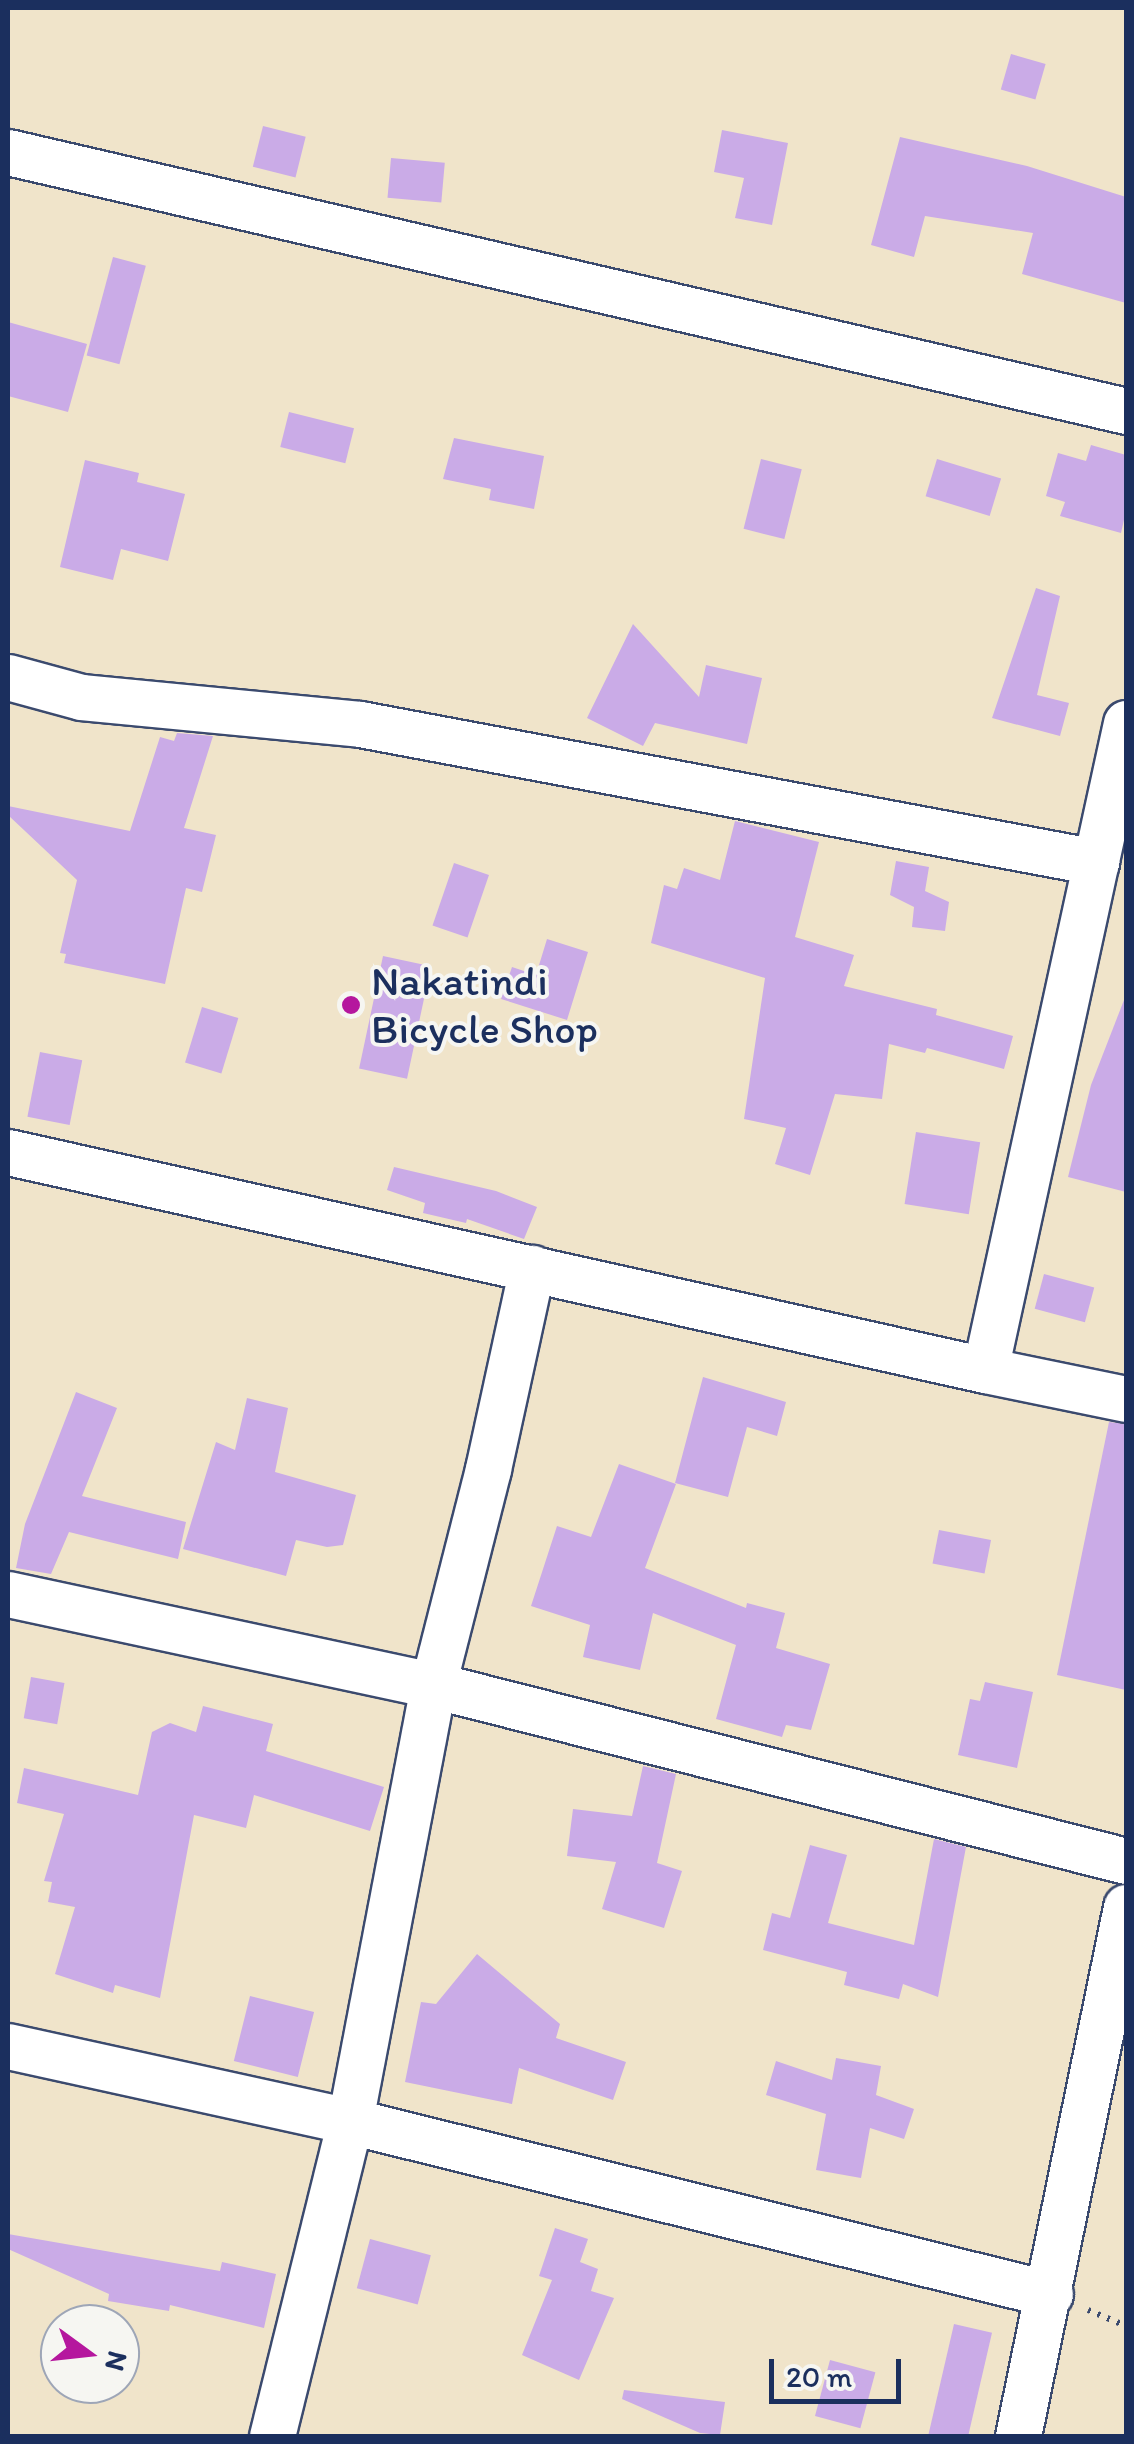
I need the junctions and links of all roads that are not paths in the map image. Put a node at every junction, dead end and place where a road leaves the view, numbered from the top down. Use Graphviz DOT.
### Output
graph roads {
  1 [pos="8,152"];
  2 [pos="1126,411"];
  3 [pos="8,677"];
  4 [pos="1126,723"];
  5 [pos="1096,862"];
  6 [pos="8,1152"];
  7 [pos="532,1268"];
  8 [pos="985,1370"];
  9 [pos="1126,1399"];
  10 [pos="8,1594"];
  11 [pos="433,1685"];
  12 [pos="1126,1861"];
  13 [pos="1126,1908"];
  14 [pos="1115,2029"];
  15 [pos="8,2046"];
  16 [pos="350,2121"];
  17 [pos="1050,2294"];
  18 [pos="272,2436"];
  19 [pos="1018,2436"];
  1 -- 2 [label="street"];
  3 -- 5 [label="street"];
  4 -- 5 [label="street"];
  5 -- 8 [label="street"];
  6 -- 7 [label="street"];
  7 -- 8 [label="street"];
  7 -- 11 [label="street"];
  8 -- 9 [label="street"];
  10 -- 11 [label="street"];
  11 -- 12 [label="street"];
  11 -- 16 [label="street"];
  13 -- 14 [label="street"];
  14 -- 17 [label="street"];
  15 -- 16 [label="street"];
  16 -- 17 [label="street"];
  16 -- 18 [label="street"];
  17 -- 19 [label="street"];
}
